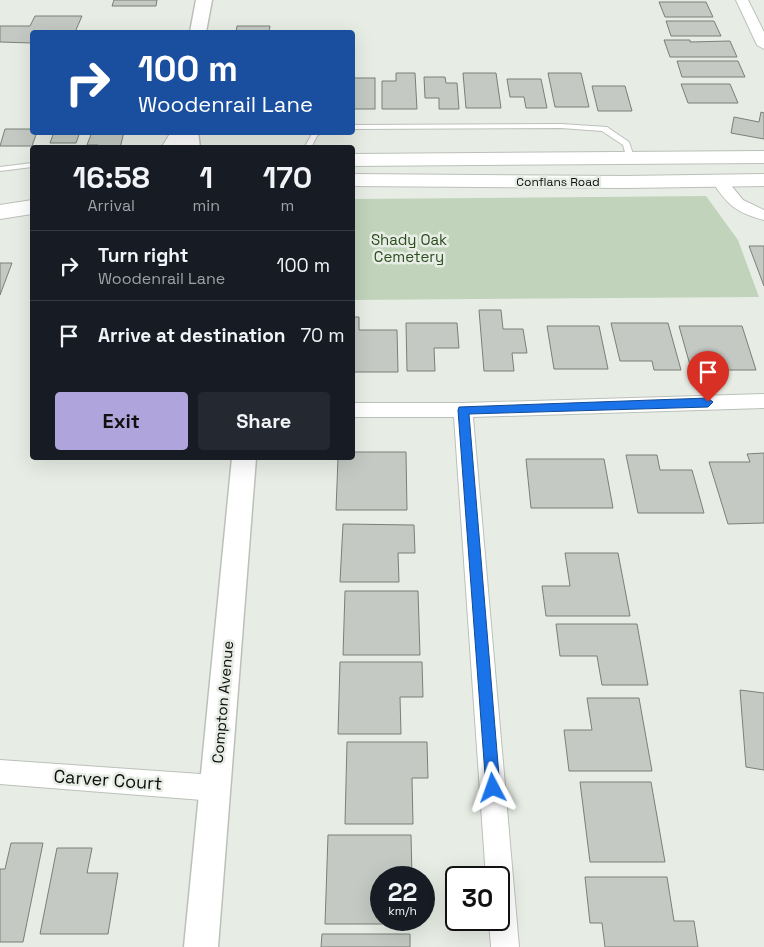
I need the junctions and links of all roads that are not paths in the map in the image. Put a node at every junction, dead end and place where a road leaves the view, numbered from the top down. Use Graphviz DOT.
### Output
graph roads {
  1 [pos="204,0"];
  2 [pos="742,0"];
  3 [pos="198,30"];
  4 [pos="764,46"];
  5 [pos="355,127"];
  6 [pos="630,157"];
  7 [pos="764,157"];
  8 [pos="355,160"];
  9 [pos="30,165"];
  10 [pos="0,169"];
  11 [pos="355,180"];
  12 [pos="764,180"];
  13 [pos="720,181"];
  14 [pos="30,188"];
  15 [pos="0,193"];
  16 [pos="30,207"];
  17 [pos="0,212"];
  18 [pos="764,215"];
  19 [pos="764,401"];
  20 [pos="355,410"];
  21 [pos="463,410"];
  22 [pos="244,460"];
  23 [pos="0,772"];
  24 [pos="216,788"];
  25 [pos="202,947"];
  26 [pos="505,947"];
  1 -- 3 [label="street"];
  2 -- 4 [label="street"];
  5 -- 6 [label="lane"];
  6 -- 7 [label="main road, Conflans Road"];
  6 -- 8 [label="main road, Conflans Road"];
  9 -- 10 [label="lane"];
  11 -- 13 [label="main road, Conflans Road"];
  12 -- 13 [label="main road, Conflans Road"];
  13 -- 18 [label="street"];
  14 -- 15 [label="main road"];
  16 -- 17 [label="main road"];
  19 -- 21 [label="street"];
  20 -- 21 [label="street"];
  21 -- 26 [label="street"];
  22 -- 24 [label="street, Compton Avenue"];
  23 -- 24 [label="street, Carver Court"];
  24 -- 25 [label="street, Compton Avenue"];
}
